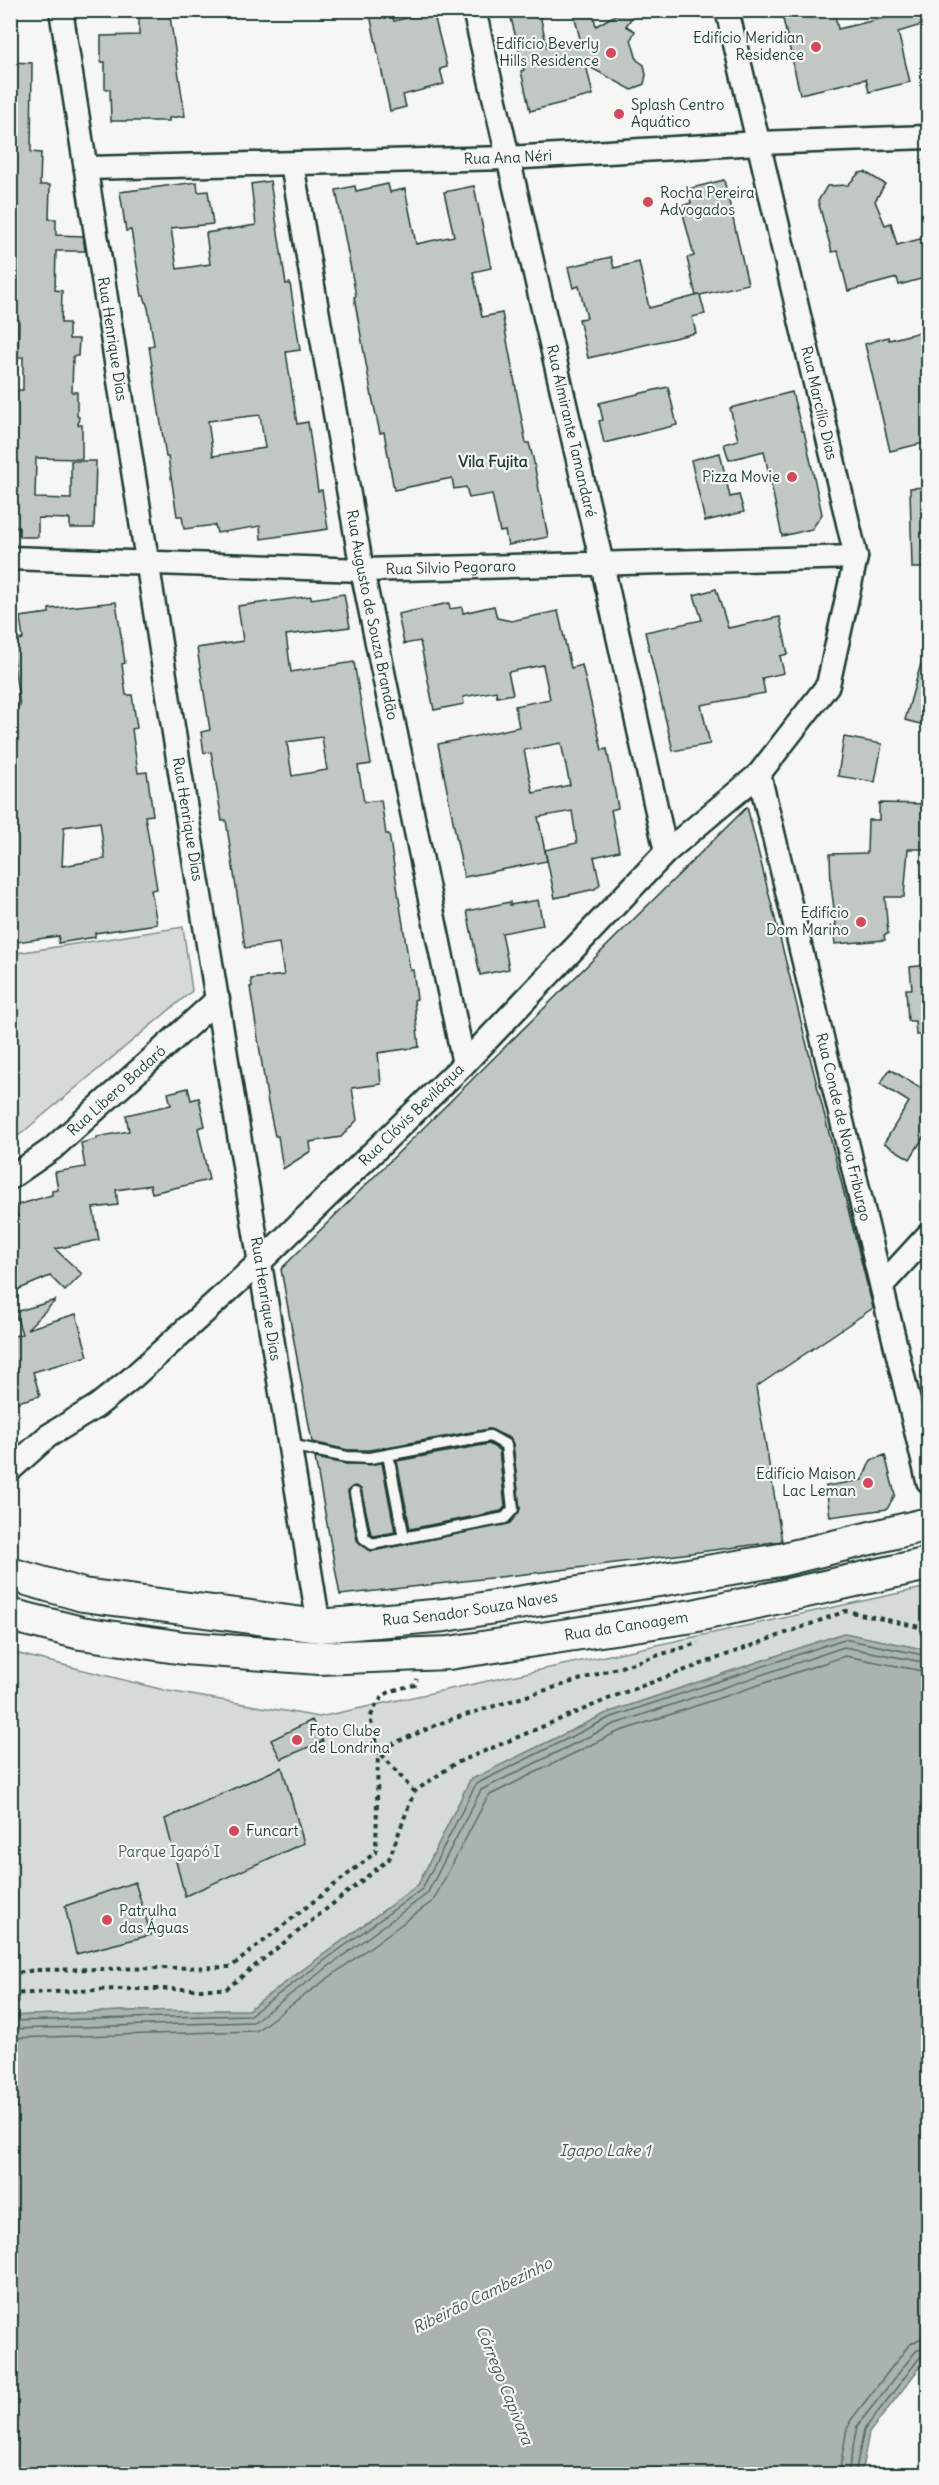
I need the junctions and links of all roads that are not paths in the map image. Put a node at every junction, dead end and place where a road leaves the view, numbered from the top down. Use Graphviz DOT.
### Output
graph roads {
  1 [pos="61,10"];
  2 [pos="474,10"];
  3 [pos="727,10"];
  4 [pos="928,137"];
  5 [pos="758,143"];
  6 [pos="508,158"];
  7 [pos="292,164"];
  8 [pos="86,168"];
  9 [pos="855,557"];
  10 [pos="10,558"];
  11 [pos="147,562"];
  12 [pos="602,564"];
  13 [pos="362,570"];
  14 [pos="759,774"];
  15 [pos="666,852"];
  16 [pos="218,999"];
  17 [pos="464,1064"];
  18 [pos="10,1178"];
  19 [pos="928,1235"];
  20 [pos="261,1261"];
  21 [pos="883,1284"];
  22 [pos="48,1436"];
  23 [pos="290,1444"];
  24 [pos="10,1449"];
  25 [pos="388,1455"];
  26 [pos="10,1470"];
  27 [pos="928,1481"];
  28 [pos="356,1492"];
  29 [pos="928,1524"];
  30 [pos="404,1538"];
  31 [pos="928,1564"];
  32 [pos="14,1572"];
  33 [pos="10,1615"];
  34 [pos="319,1626"];
  1 -- 8 [label="street, Rua Henrique Dias"];
  2 -- 6 [label="street, Rua Almirante Tamandaré"];
  3 -- 5 [label="street, Rua Marcílio Dias"];
  4 -- 5 [label="street, Rua Ana Néri"];
  5 -- 6 [label="street, Rua Ana Néri"];
  5 -- 9 [label="street, Rua Marcílio Dias"];
  6 -- 7 [label="street, Rua Ana Néri"];
  6 -- 12 [label="street, Rua Almirante Tamandaré"];
  7 -- 8 [label="street, Rua Ana Néri"];
  7 -- 13 [label="street, Rua Augusto de Souza Brandão"];
  8 -- 11 [label="street, Rua Henrique Dias"];
  9 -- 12 [label="street, Rua Silvio Pegoraro"];
  9 -- 14 [label="street, Rua Marcílio Dias"];
  10 -- 11 [label="street, Rua Silvio Pegoraro"];
  11 -- 13 [label="street, Rua Silvio Pegoraro"];
  11 -- 16 [label="street, Rua Henrique Dias"];
  12 -- 13 [label="street, Rua Silvio Pegoraro"];
  12 -- 15 [label="street, Rua Almirante Tamandaré"];
  13 -- 17 [label="street, Rua Augusto de Souza Brandão"];
  14 -- 15 [label="street, Rua Clóvis Beviláqua"];
  14 -- 21 [label="street, Rua Conde de Nova Friburgo"];
  15 -- 17 [label="street, Rua Clóvis Beviláqua"];
  16 -- 18 [label="street, Rua Líbero Badaró"];
  16 -- 20 [label="street, Rua Henrique Dias"];
  17 -- 20 [label="street, Rua Clóvis Beviláqua"];
  19 -- 21 [label="street"];
  20 -- 22 [label="street, Rua Clóvis Beviláqua"];
  20 -- 23 [label="street, Rua Henrique Dias"];
  21 -- 27 [label="street, Rua Conde de Nova Friburgo"];
  22 -- 24 [label="street, Rua Clóvis Beviláqua"];
  22 -- 26 [label="street, Rua Clóvis Beviláqua"];
  23 -- 25 [label="lane"];
  23 -- 34 [label="street, Rua Henrique Dias"];
  25 -- 30 [label="lane"];
  25 -- 30 [label="lane"];
  28 -- 30 [label="lane"];
  29 -- 34 [label="main road, Rua Senador Souza Naves"];
  31 -- 33 [label="main road, Rua da Canoagem"];
  32 -- 34 [label="main road, Rua Senador Souza Naves"];
}
